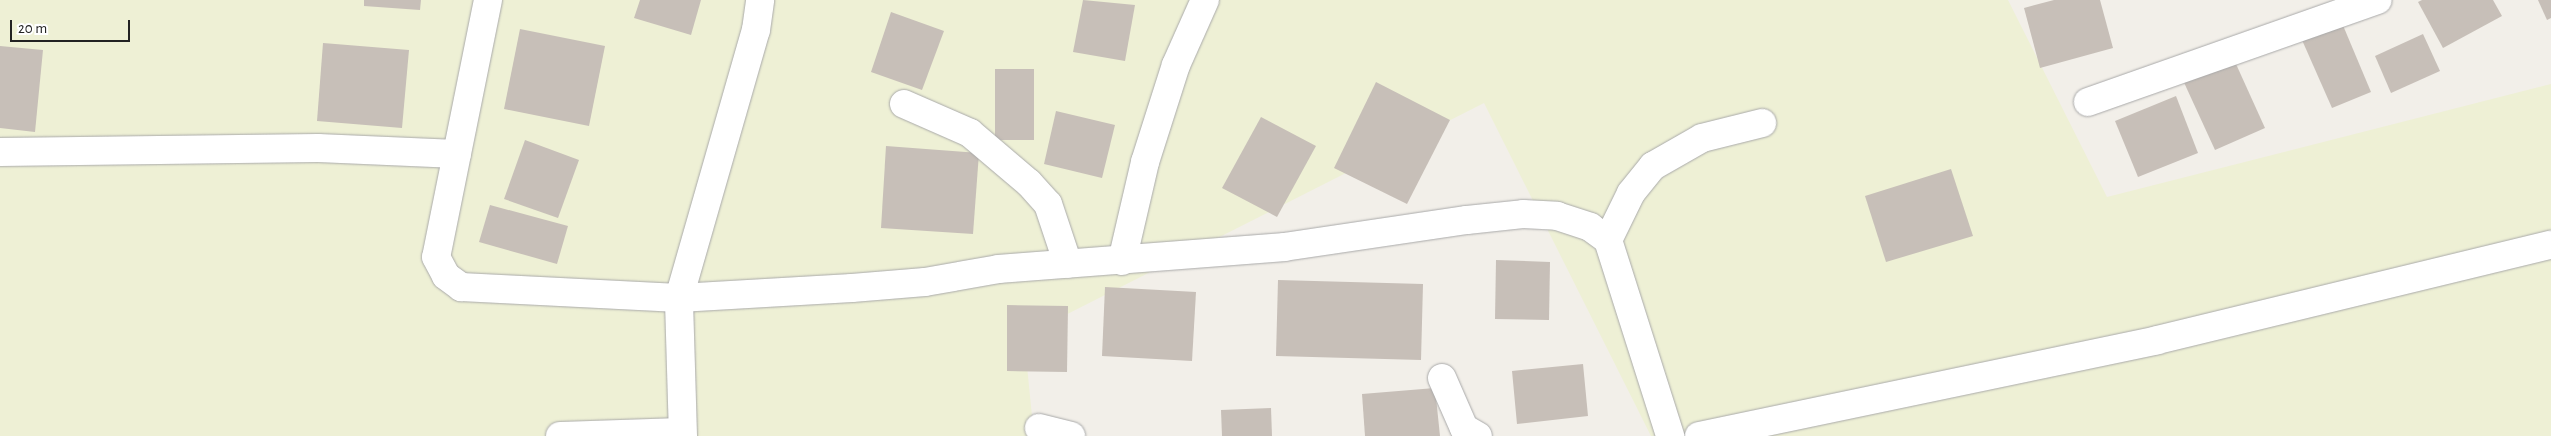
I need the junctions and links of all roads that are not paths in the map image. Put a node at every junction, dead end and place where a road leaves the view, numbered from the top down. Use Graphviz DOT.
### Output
graph roads {
  1 [pos="488,0"];
  2 [pos="760,0"];
  3 [pos="1205,0"];
  4 [pos="2378,0"];
  5 [pos="2088,102"];
  6 [pos="904,104"];
  7 [pos="1762,123"];
  8 [pos="0,152"];
  9 [pos="457,154"];
  10 [pos="1608,240"];
  11 [pos="2551,245"];
  12 [pos="1122,261"];
  13 [pos="1068,264"];
  14 [pos="679,298"];
  15 [pos="1442,378"];
  16 [pos="1039,428"];
  17 [pos="683,434"];
  18 [pos="560,436"];
  19 [pos="1070,436"];
  20 [pos="1478,436"];
  21 [pos="1670,436"];
  22 [pos="1699,436"];
  1 -- 9 [label="street"];
  2 -- 14 [label="street"];
  3 -- 12 [label="street"];
  4 -- 5 [label="street"];
  6 -- 13 [label="street"];
  7 -- 10 [label="street"];
  8 -- 9 [label="street"];
  9 -- 14 [label="street"];
  10 -- 12 [label="street"];
  10 -- 21 [label="street"];
  11 -- 22 [label="street"];
  12 -- 13 [label="street"];
  13 -- 14 [label="street"];
  14 -- 17 [label="street"];
  15 -- 20 [label="street"];
  16 -- 19 [label="street"];
  17 -- 18 [label="street"];
}
